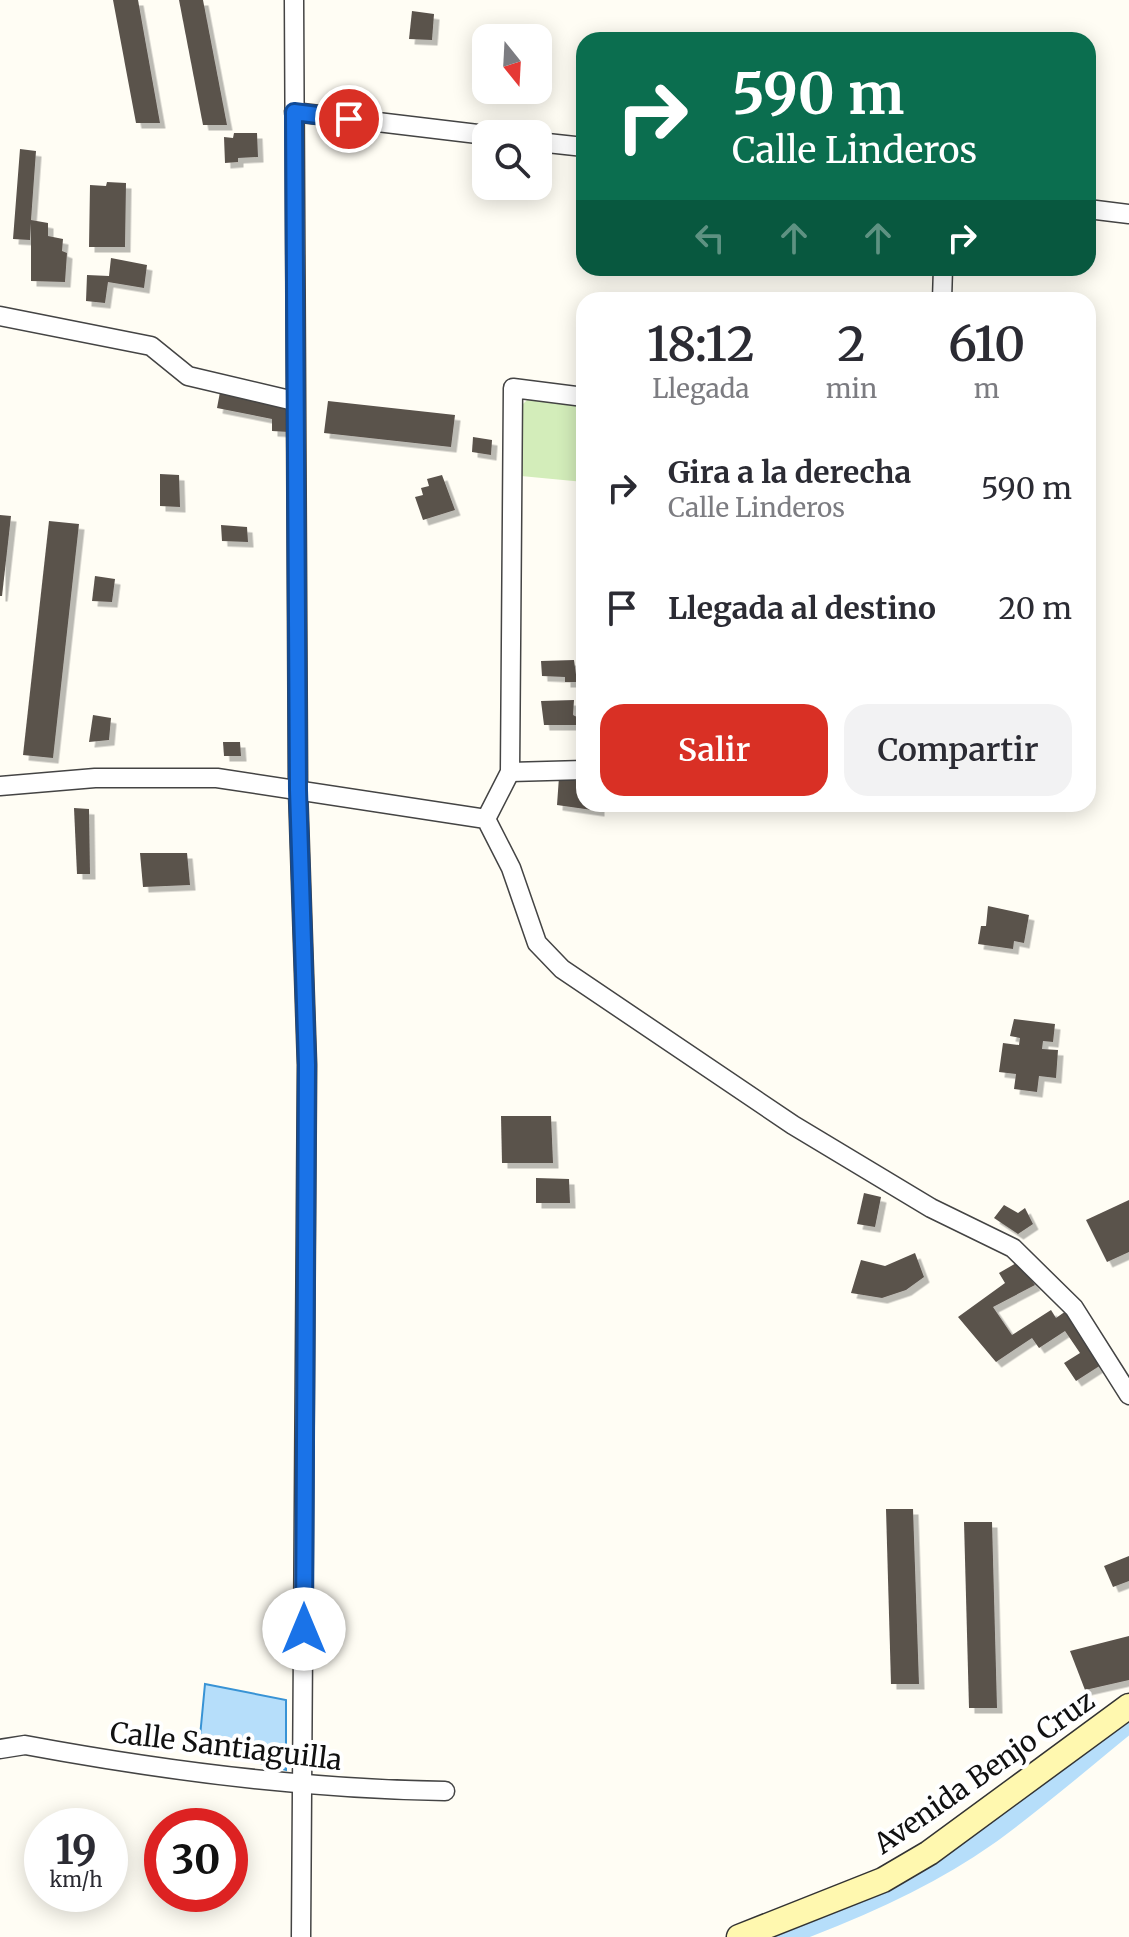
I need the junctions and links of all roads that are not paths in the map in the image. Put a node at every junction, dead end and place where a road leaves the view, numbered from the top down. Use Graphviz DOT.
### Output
graph roads {
  1 [pos="294,0"];
  2 [pos="294,112"];
  3 [pos="472,133"];
  4 [pos="552,144"];
  5 [pos="576,146"];
  6 [pos="1096,210"];
  7 [pos="1129,214"];
  8 [pos="0,316"];
  9 [pos="576,396"];
  10 [pos="294,401"];
  11 [pos="576,770"];
  12 [pos="510,772"];
  13 [pos="0,786"];
  14 [pos="298,790"];
  15 [pos="486,819"];
  16 [pos="1129,1395"];
  17 [pos="1129,1706"];
  18 [pos="0,1749"];
  19 [pos="303,1786"];
  20 [pos="445,1791"];
  21 [pos="301,1937"];
  22 [pos="739,1937"];
  1 -- 2 [label="street"];
  2 -- 3 [label="street"];
  2 -- 10 [label="street"];
  4 -- 5 [label="street"];
  6 -- 7 [label="street"];
  8 -- 10 [label="street"];
  9 -- 12 [label="street"];
  10 -- 14 [label="street"];
  11 -- 12 [label="street"];
  12 -- 15 [label="street"];
  13 -- 14 [label="street"];
  14 -- 15 [label="street"];
  14 -- 19 [label="street"];
  15 -- 16 [label="street"];
  17 -- 22 [label="street, Avenida Benjo Cruz"];
  18 -- 19 [label="street, Calle Santiaguilla"];
  19 -- 20 [label="street, Calle Santiaguilla"];
  19 -- 21 [label="street"];
}
